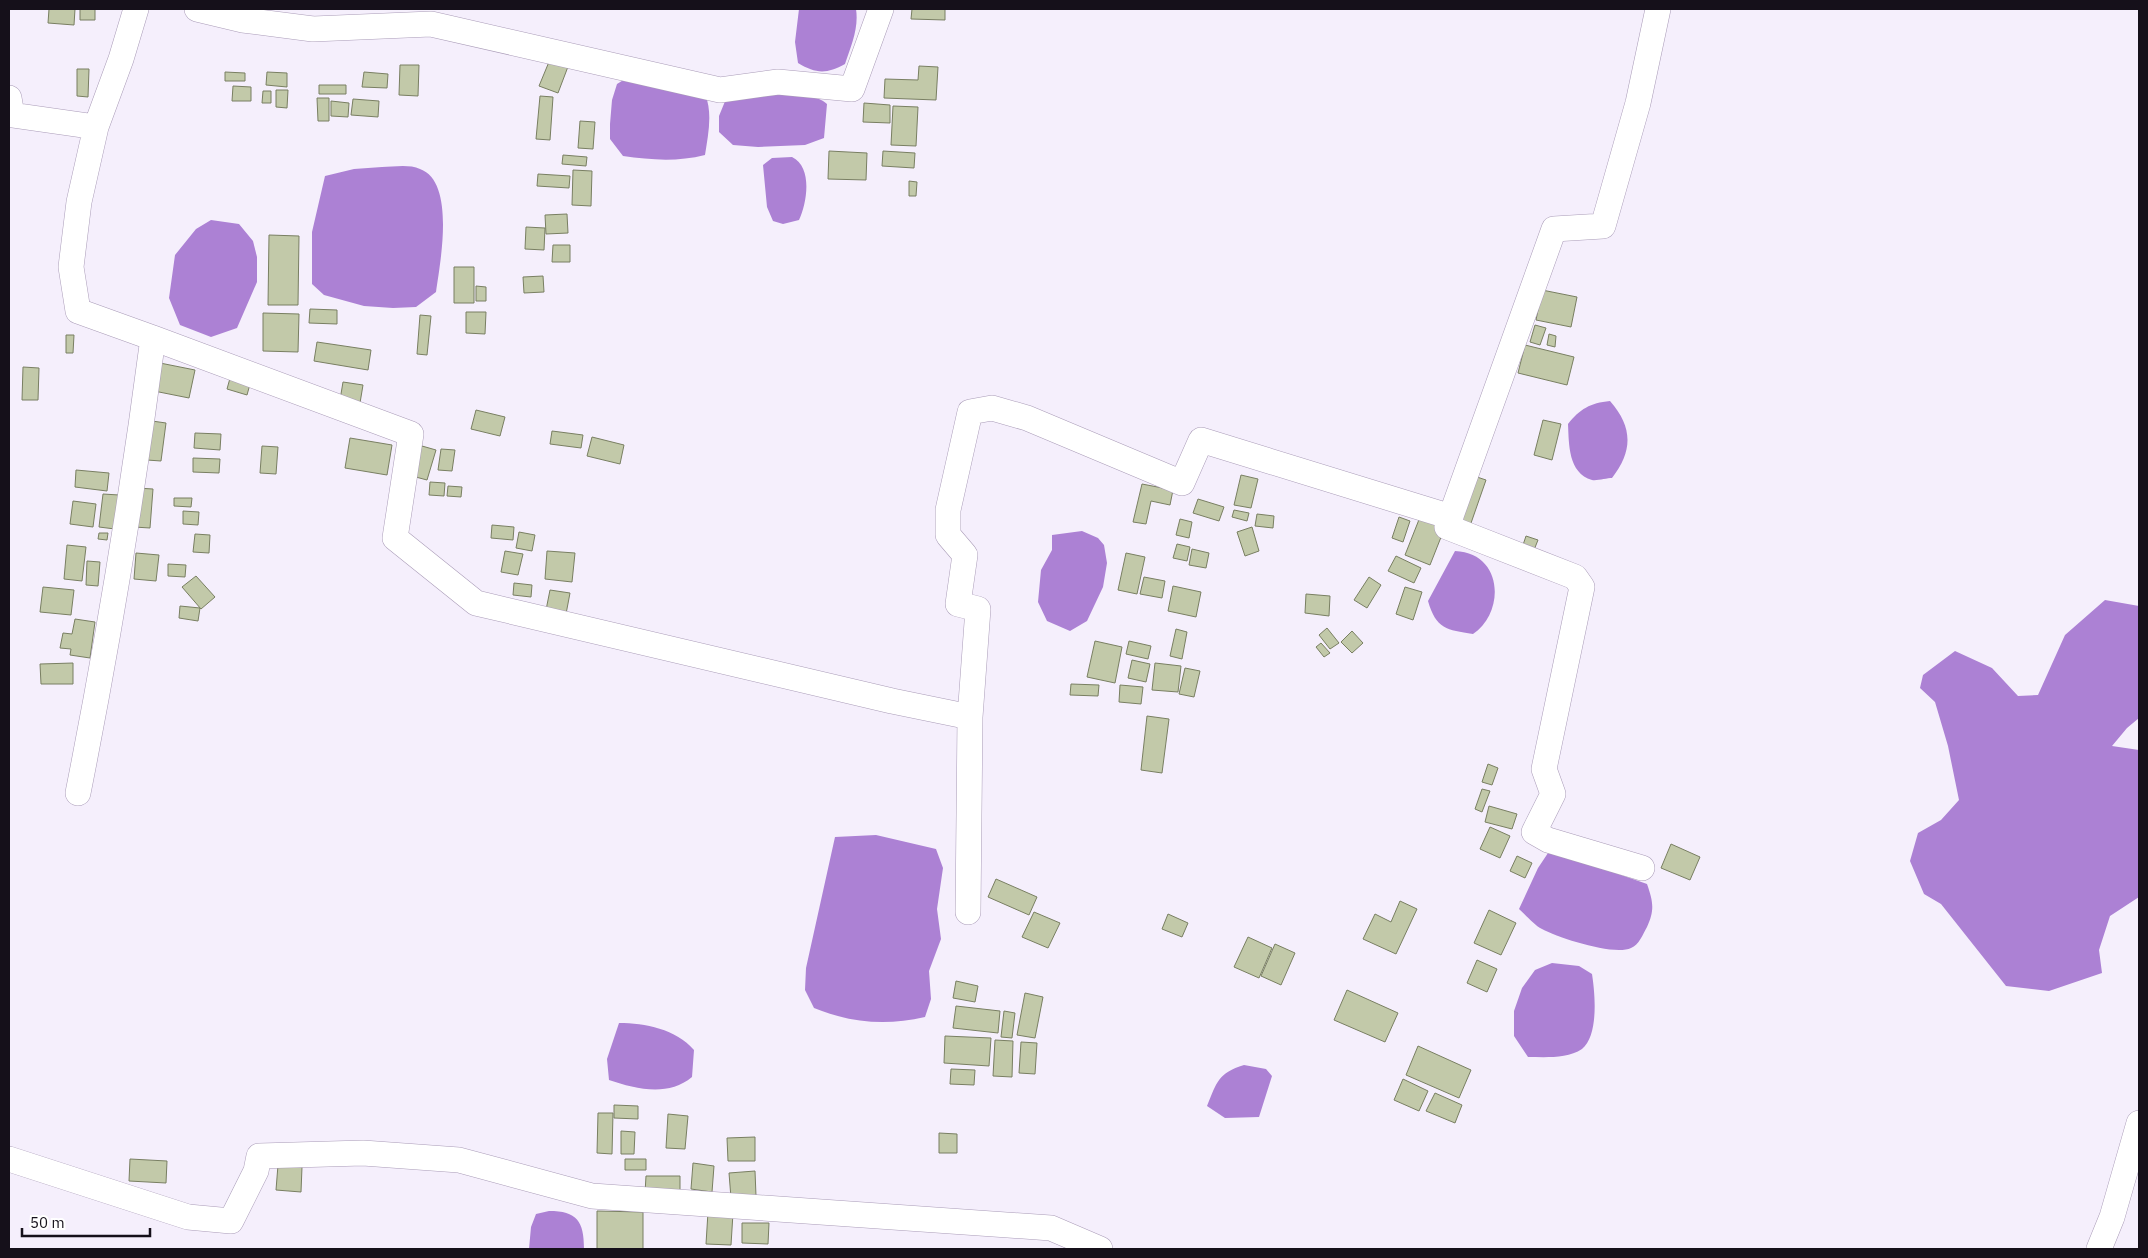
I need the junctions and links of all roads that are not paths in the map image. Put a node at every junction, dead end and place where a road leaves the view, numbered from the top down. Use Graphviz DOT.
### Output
graph roads {
  1 [pos="136,9"];
  2 [pos="197,9"];
  3 [pos="881,9"];
  4 [pos="1658,9"];
  5 [pos="9,98"];
  6 [pos="96,127"];
  7 [pos="153,338"];
  8 [pos="1451,517"];
  9 [pos="970,717"];
  10 [pos="78,793"];
  11 [pos="1642,868"];
  12 [pos="968,912"];
  13 [pos="2139,1123"];
  14 [pos="9,1159"];
  15 [pos="1100,1249"];
  16 [pos="2099,1249"];
  1 -- 6 [label="street"];
  2 -- 3 [label="street"];
  4 -- 8 [label="street"];
  5 -- 6 [label="street"];
  6 -- 7 [label="street"];
  7 -- 9 [label="street"];
  7 -- 10 [label="street"];
  8 -- 9 [label="street"];
  8 -- 11 [label="street"];
  9 -- 12 [label="street"];
  13 -- 16 [label="street"];
  14 -- 15 [label="street"];
}
